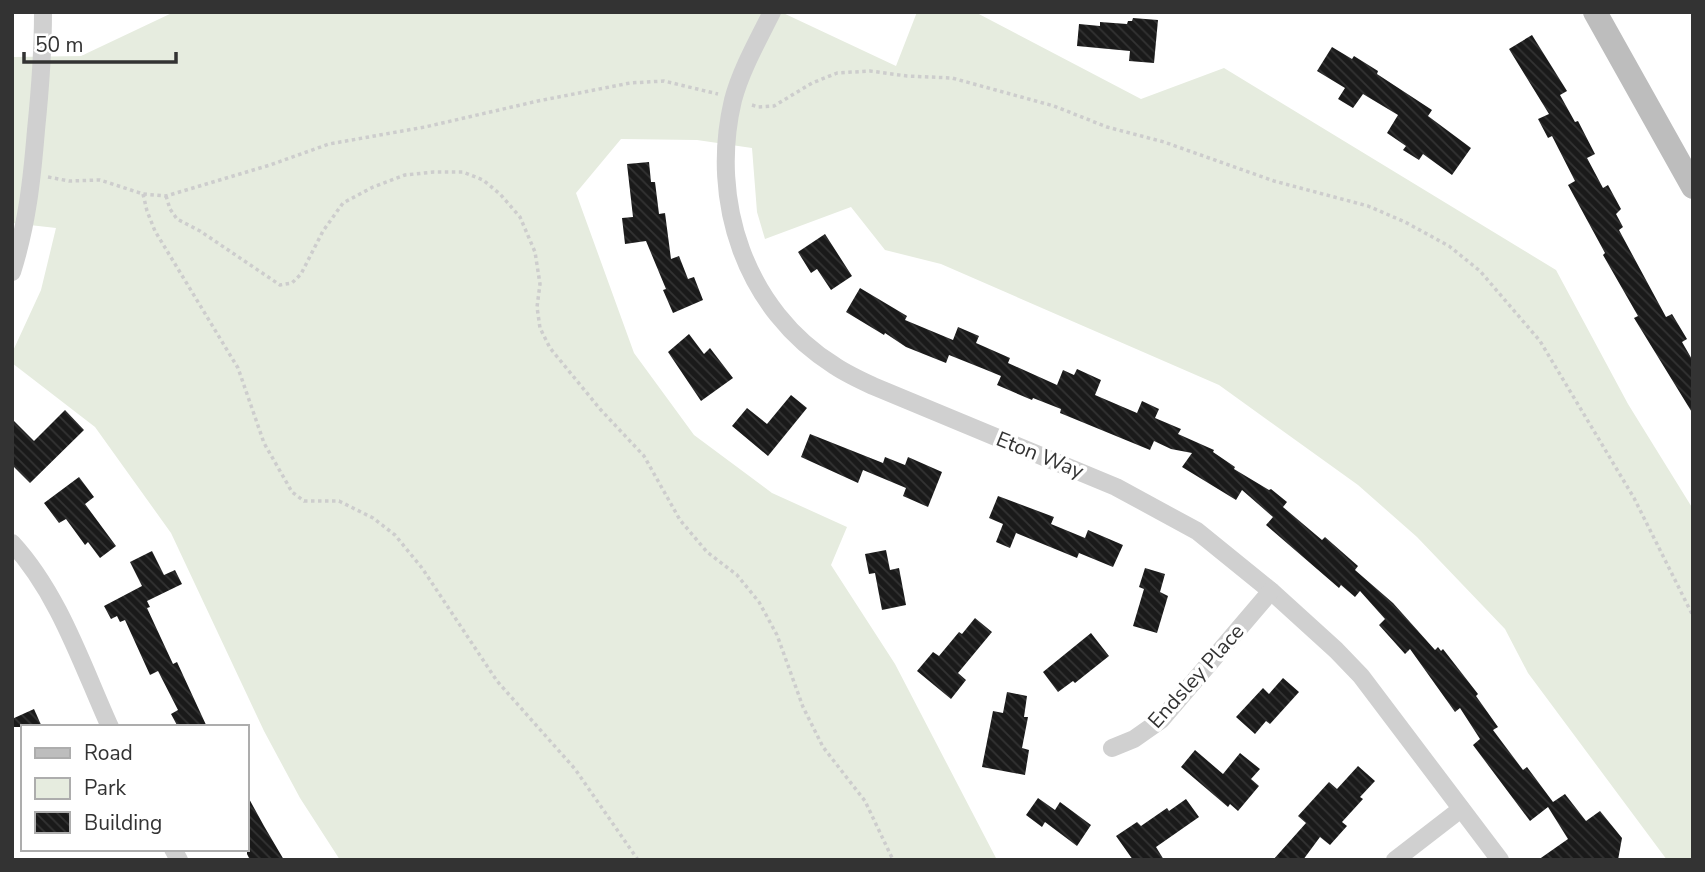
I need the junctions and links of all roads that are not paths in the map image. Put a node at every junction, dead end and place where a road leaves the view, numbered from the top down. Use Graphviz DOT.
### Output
graph roads {
  1 [pos="43,12"];
  2 [pos="772,12"];
  3 [pos="1595,12"];
  4 [pos="1693,187"];
  5 [pos="12,272"];
  6 [pos="12,543"];
  7 [pos="1271,591"];
  8 [pos="109,725"];
  9 [pos="1112,748"];
  10 [pos="1461,808"];
  11 [pos="1395,860"];
  12 [pos="1500,860"];
  1 -- 5 [label="street"];
  2 -- 7 [label="street, Eton Way"];
  3 -- 4 [label="street"];
  6 -- 8 [label="street"];
  7 -- 9 [label="street, Endsley Place"];
  7 -- 10 [label="street, Eton Way"];
  10 -- 11 [label="street"];
  10 -- 12 [label="street, Eton Way"];
}
